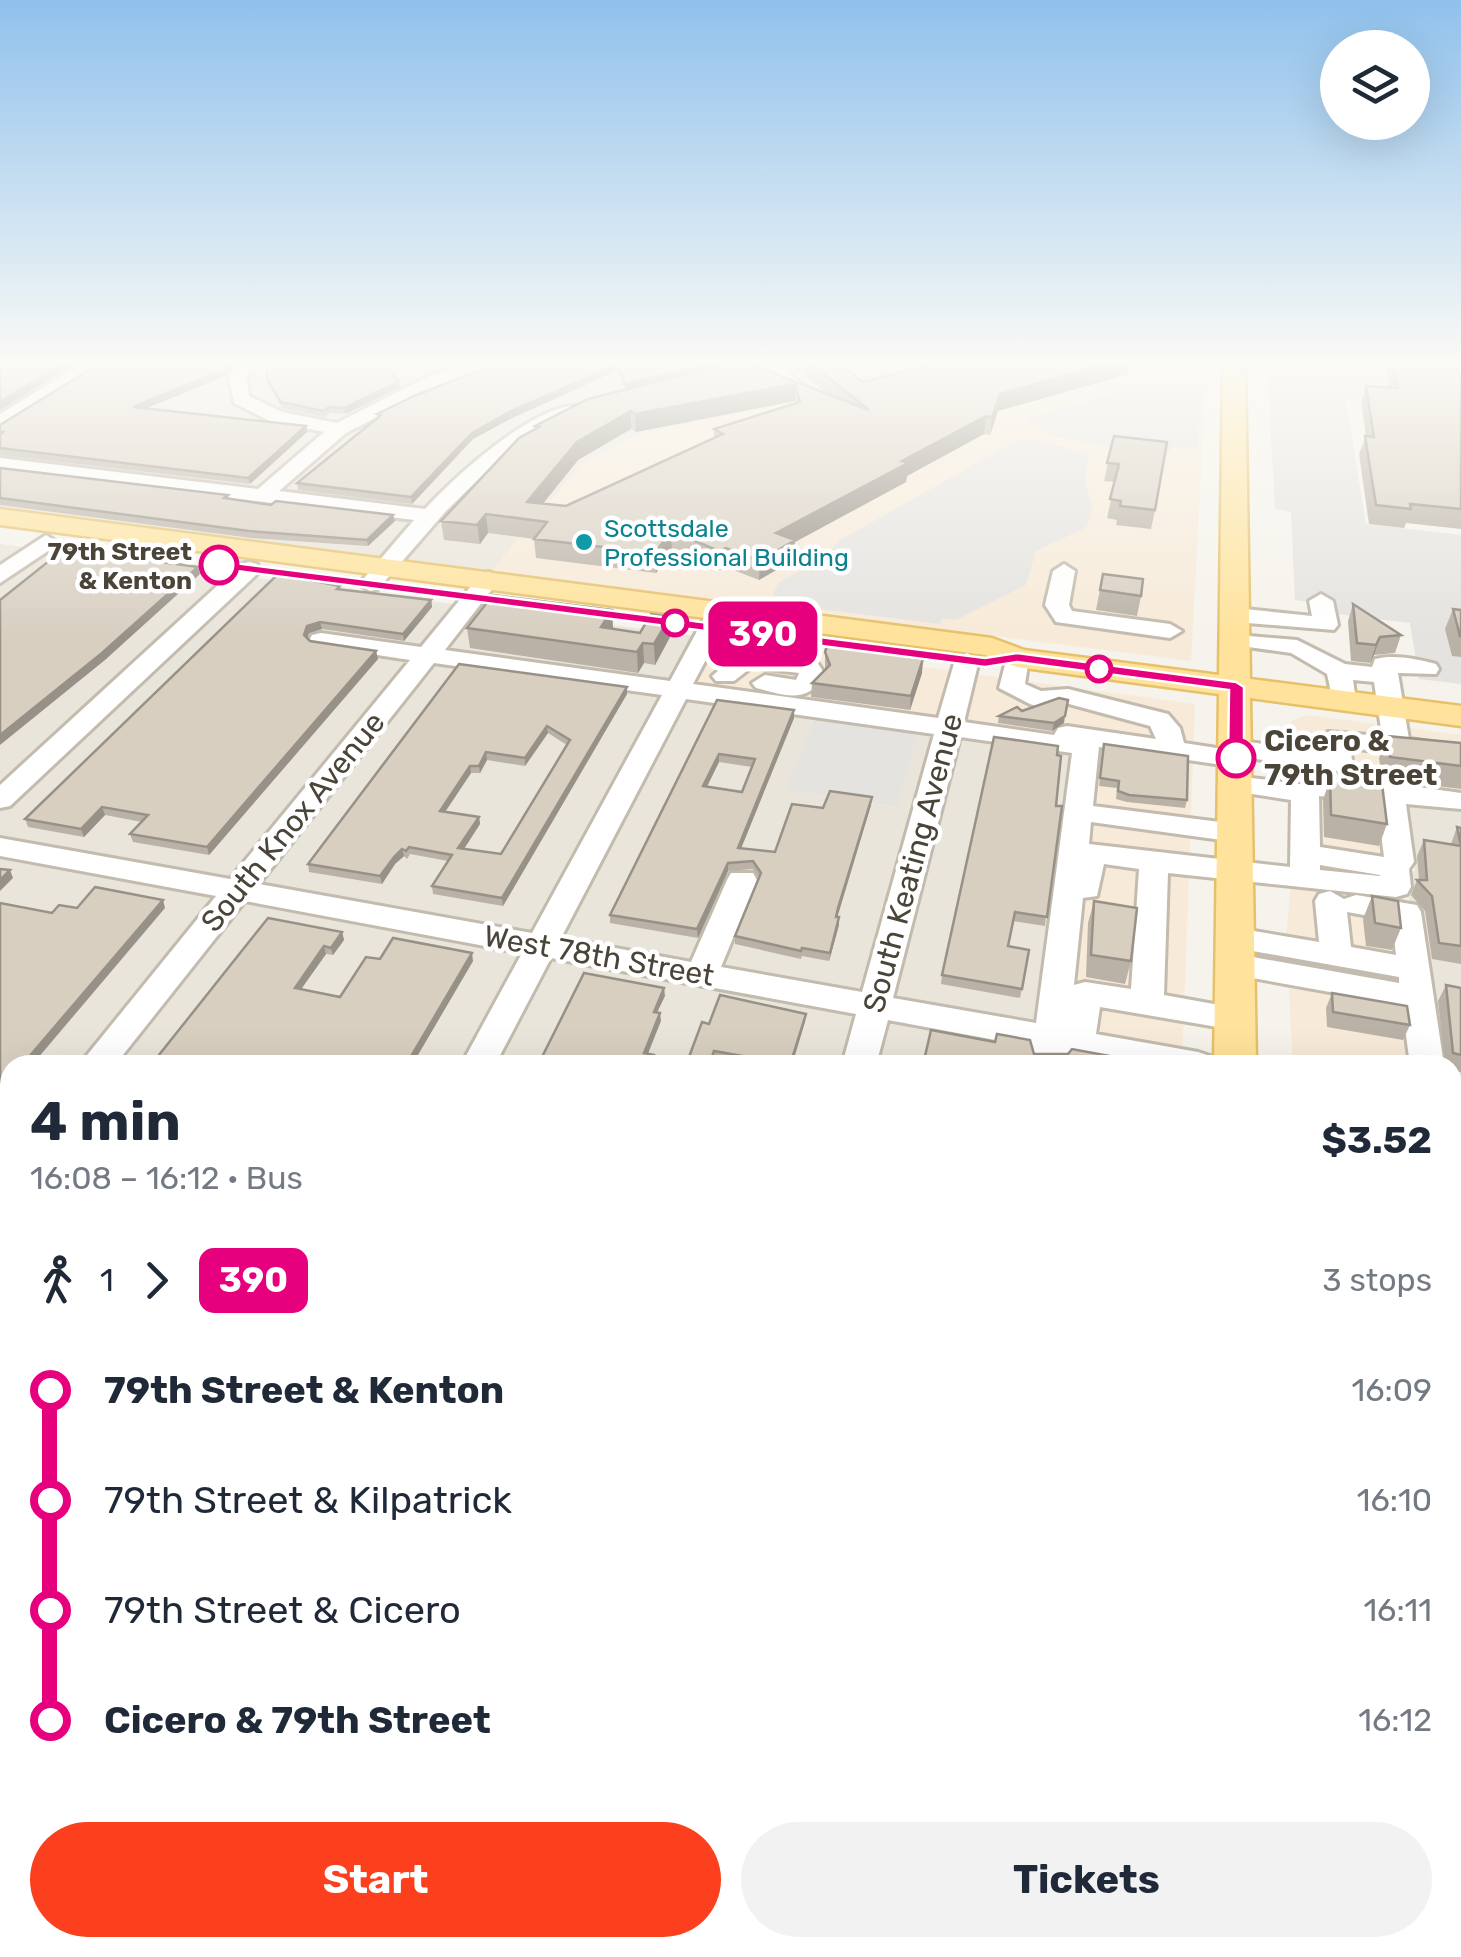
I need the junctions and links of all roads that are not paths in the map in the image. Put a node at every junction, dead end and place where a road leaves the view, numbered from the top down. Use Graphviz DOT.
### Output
graph roads {
  1 [pos="310,453"];
  2 [pos="493,453"];
  3 [pos="1234,453"];
  4 [pos="0,464"];
  5 [pos="264,494"];
  6 [pos="431,516"];
  7 [pos="0,518"];
  8 [pos="0,536"];
  9 [pos="46,542"];
  10 [pos="249,569"];
  11 [pos="1064,571"];
  12 [pos="378,575"];
  13 [pos="0,576"];
  14 [pos="482,588"];
  15 [pos="1322,601"];
  16 [pos="716,618"];
  17 [pos="1235,627"];
  18 [pos="1170,631"];
  19 [pos="321,640"];
  20 [pos="428,655"];
  21 [pos="967,660"];
  22 [pos="1427,669"];
  23 [pos="1014,673"];
  24 [pos="725,676"];
  25 [pos="682,681"];
  26 [pos="1341,686"];
  27 [pos="1236,687"];
  28 [pos="1389,692"];
  29 [pos="1052,706"];
  30 [pos="1461,716"];
  31 [pos="950,727"];
  32 [pos="1397,746"];
  33 [pos="1172,749"];
  34 [pos="1461,754"];
  35 [pos="1236,764"];
  36 [pos="1390,791"];
  37 [pos="1305,792"];
  38 [pos="0,800"];
  39 [pos="1461,801"];
  40 [pos="1095,814"];
  41 [pos="1236,833"];
  42 [pos="0,847"];
  43 [pos="1154,862"];
  44 [pos="1306,865"];
  45 [pos="742,880"];
  46 [pos="1236,880"];
  47 [pos="238,890"];
  48 [pos="1330,901"];
  49 [pos="542,945"];
  50 [pos="1236,952"];
  51 [pos="1336,954"];
  52 [pos="702,974"];
  53 [pos="1408,981"];
  54 [pos="1085,993"];
  55 [pos="1148,1003"];
  56 [pos="874,1006"];
  57 [pos="1236,1018"];
  58 [pos="1059,1049"];
  59 [pos="104,1055"];
  60 [pos="483,1055"];
  61 [pos="861,1055"];
  62 [pos="1106,1055"];
  63 [pos="1235,1055"];
  64 [pos="1425,1055"];
  1 -- 5 [label="street"];
  2 -- 6 [label="street"];
  3 -- 17 [label="main road"];
  4 -- 5 [label="street"];
  5 -- 6 [label="street"];
  6 -- 12 [label="street"];
  7 -- 12 [label="main road"];
  8 -- 9 [label="main road"];
  9 -- 10 [label="main road"];
  9 -- 13 [label="street"];
  10 -- 12 [label="main road"];
  10 -- 38 [label="street"];
  11 -- 18 [label="street"];
  12 -- 14 [label="main road"];
  14 -- 16 [label="main road"];
  14 -- 20 [label="street, South Knox Avenue"];
  15 -- 17 [label="street"];
  16 -- 21 [label="main road"];
  16 -- 23 [label="main road"];
  16 -- 25 [label="street"];
  17 -- 26 [label="street"];
  17 -- 27 [label="main road"];
  19 -- 20 [label="street"];
  20 -- 25 [label="street"];
  20 -- 47 [label="street, South Knox Avenue"];
  21 -- 23 [label="main road"];
  21 -- 31 [label="street, South Keating Avenue"];
  22 -- 28 [label="street"];
  23 -- 27 [label="main road"];
  23 -- 29 [label="street"];
  24 -- 25 [label="street"];
  25 -- 31 [label="street"];
  25 -- 49 [label="street"];
  26 -- 27 [label="main road"];
  26 -- 28 [label="main road"];
  27 -- 35 [label="main road"];
  28 -- 30 [label="main road"];
  28 -- 32 [label="street"];
  29 -- 33 [label="street"];
  29 -- 33 [label="street"];
  31 -- 56 [label="street, South Keating Avenue"];
  31 -- 58 [label="street"];
  32 -- 34 [label="street"];
  32 -- 35 [label="street"];
  33 -- 35 [label="street"];
  35 -- 37 [label="street"];
  35 -- 41 [label="main road"];
  36 -- 37 [label="street"];
  36 -- 39 [label="street"];
  36 -- 44 [label="street"];
  37 -- 44 [label="street"];
  40 -- 41 [label="street"];
  41 -- 46 [label="main road"];
  42 -- 47 [label="street, West 78th Street"];
  43 -- 46 [label="street"];
  43 -- 54 [label="street"];
  43 -- 55 [label="street"];
  44 -- 46 [label="street"];
  45 -- 52 [label="street"];
  46 -- 48 [label="street"];
  46 -- 50 [label="main road"];
  47 -- 49 [label="street, West 78th Street"];
  47 -- 59 [label="street, South Knox Avenue"];
  48 -- 51 [label="street"];
  48 -- 53 [label="street"];
  49 -- 52 [label="street, West 78th Street"];
  49 -- 60 [label="street"];
  50 -- 51 [label="street"];
  50 -- 53 [label="street"];
  50 -- 57 [label="main road"];
  51 -- 53 [label="street"];
  52 -- 56 [label="street, West 78th Street"];
  53 -- 64 [label="street"];
  54 -- 55 [label="street"];
  54 -- 58 [label="street"];
  55 -- 57 [label="street"];
  56 -- 58 [label="street, West 78th Street"];
  56 -- 61 [label="street, South Keating Avenue"];
  57 -- 63 [label="main road"];
  58 -- 62 [label="street, West 78th Street"];
}
